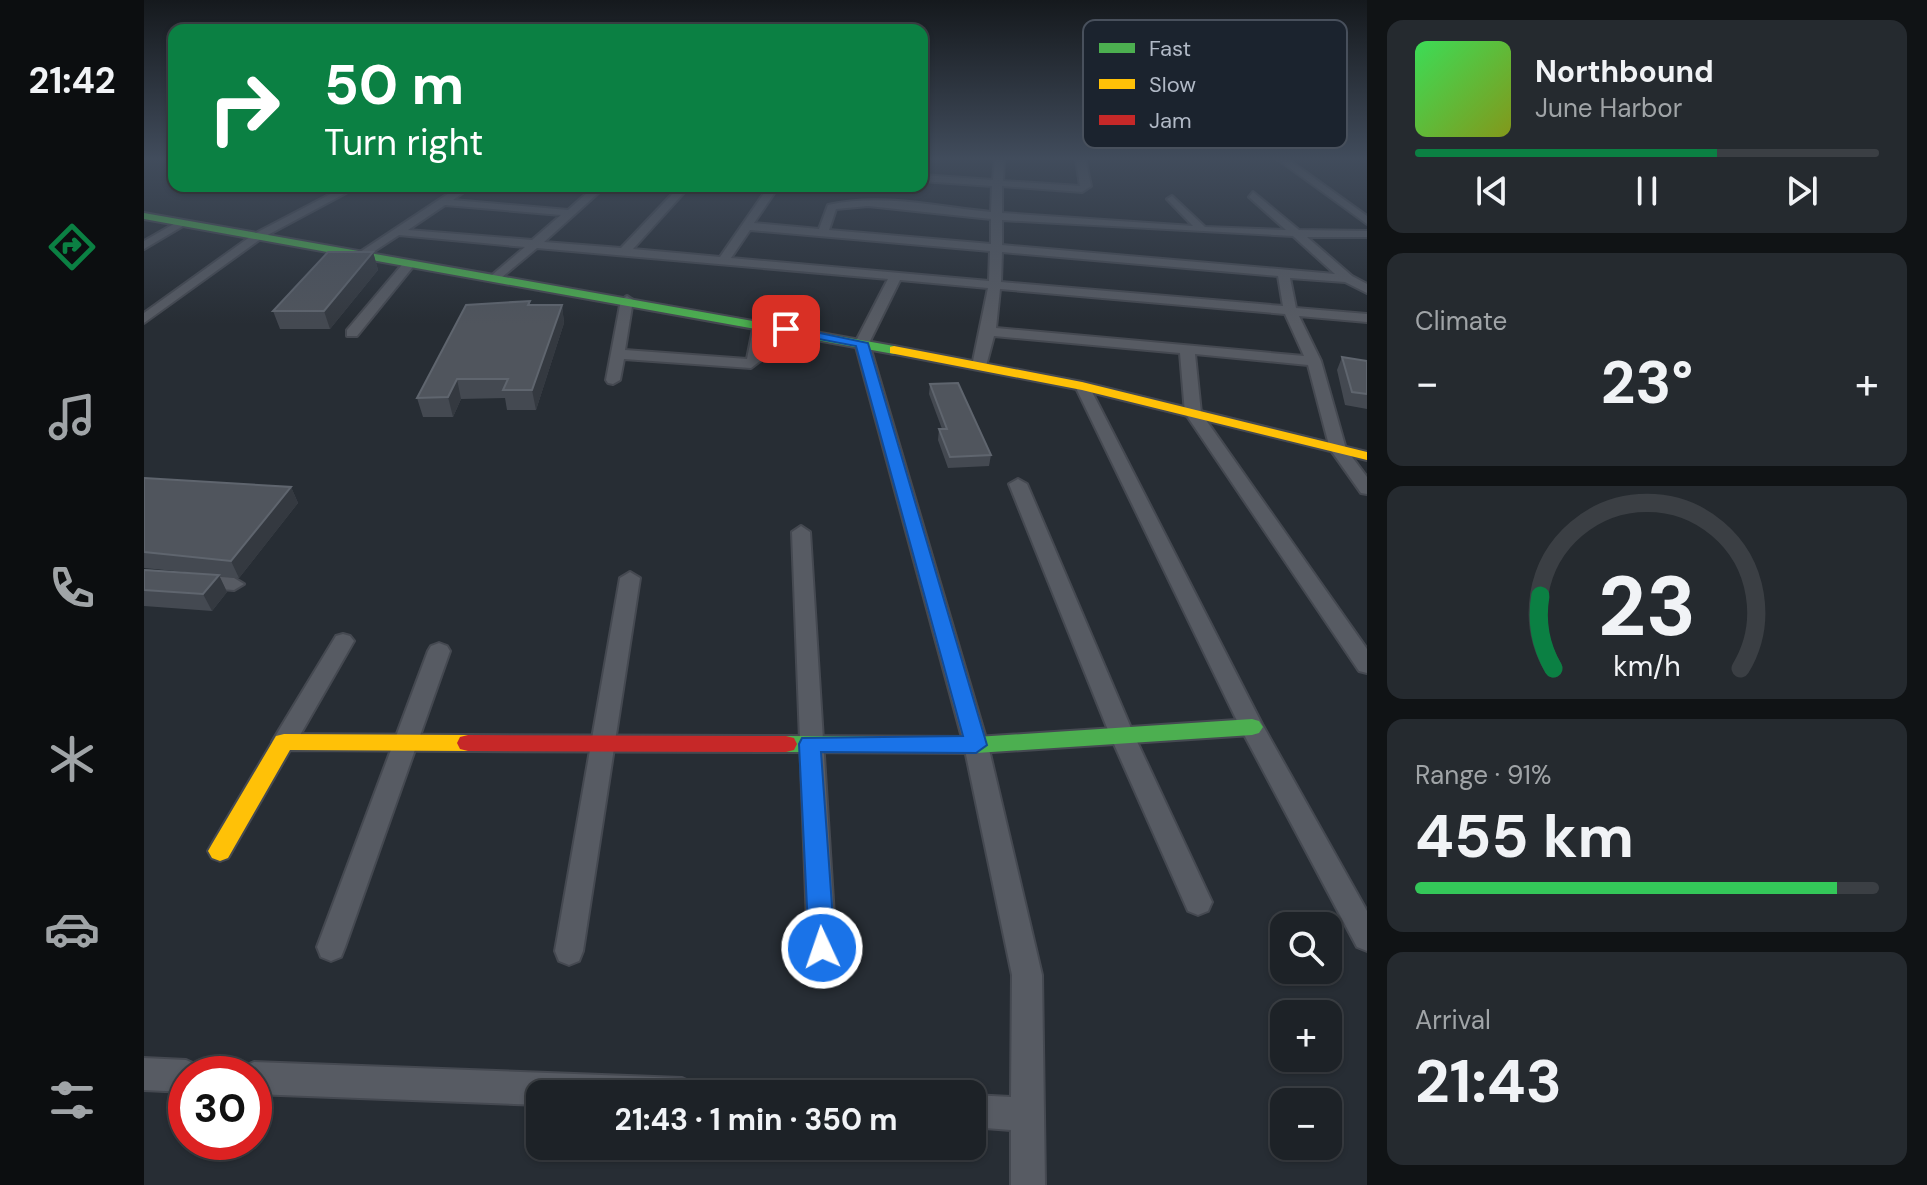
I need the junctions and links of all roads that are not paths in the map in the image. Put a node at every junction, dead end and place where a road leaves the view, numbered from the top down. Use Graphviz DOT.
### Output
graph roads {
  1 [pos="302,213"];
  2 [pos="427,213"];
  3 [pos="571,213"];
  4 [pos="660,213"];
  5 [pos="756,213"];
  6 [pos="830,213"];
  7 [pos="954,213"];
  8 [pos="998,213"];
  9 [pos="1186,213"];
  10 [pos="1276,213"];
  11 [pos="144,216"];
  12 [pos="998,217"];
  13 [pos="183,223"];
  14 [pos="747,226"];
  15 [pos="1200,227"];
  16 [pos="398,232"];
  17 [pos="823,232"];
  18 [pos="1301,234"];
  19 [pos="1367,234"];
  20 [pos="258,236"];
  21 [pos="533,245"];
  22 [pos="144,246"];
  23 [pos="993,247"];
  24 [pos="624,252"];
  25 [pos="363,254"];
  26 [pos="723,261"];
  27 [pos="410,263"];
  28 [pos="1283,273"];
  29 [pos="896,275"];
  30 [pos="496,278"];
  31 [pos="1359,284"];
  32 [pos="997,287"];
  33 [pos="627,300"];
  34 [pos="1290,311"];
  35 [pos="1367,318"];
  36 [pos="144,319"];
  37 [pos="761,324"];
  38 [pos="991,332"];
  39 [pos="352,333"];
  40 [pos="862,343"];
  41 [pos="1187,349"];
  42 [pos="618,354"];
  43 [pos="1314,361"];
  44 [pos="979,366"];
  45 [pos="613,380"];
  46 [pos="1082,386"];
  47 [pos="1193,413"];
  48 [pos="1338,449"];
  49 [pos="1367,456"];
  50 [pos="1018,484"];
  51 [pos="1367,489"];
  52 [pos="801,532"];
  53 [pos="144,577"];
  54 [pos="630,578"];
  55 [pos="234,584"];
  56 [pos="343,641"];
  57 [pos="439,651"];
  58 [pos="1367,665"];
  59 [pos="1252,727"];
  60 [pos="1122,735"];
  61 [pos="284,742"];
  62 [pos="404,742"];
  63 [pos="602,743"];
  64 [pos="810,744"];
  65 [pos="976,745"];
  66 [pos="220,851"];
  67 [pos="1198,902"];
  68 [pos="1367,938"];
  69 [pos="331,947"];
  70 [pos="822,948"];
  71 [pos="569,951"];
  72 [pos="144,1074"];
  73 [pos="168,1075"];
  74 [pos="272,1079"];
  75 [pos="526,1088"];
  76 [pos="986,1112"];
  77 [pos="1028,1115"];
  78 [pos="1028,1185"];
  1 -- 20 [label="street"];
  2 -- 16 [label="street"];
  3 -- 21 [label="street"];
  4 -- 24 [label="street"];
  5 -- 14 [label="street"];
  6 -- 17 [label="street"];
  7 -- 12 [label="street"];
  8 -- 12 [label="street"];
  9 -- 15 [label="street"];
  10 -- 18 [label="street"];
  11 -- 13 [label="street"];
  12 -- 15 [label="street"];
  12 -- 23 [label="street"];
  13 -- 20 [label="street"];
  13 -- 22 [label="street"];
  14 -- 17 [label="street"];
  14 -- 26 [label="street"];
  15 -- 18 [label="street"];
  16 -- 21 [label="street"];
  16 -- 25 [label="street"];
  17 -- 23 [label="street"];
  18 -- 19 [label="street"];
  18 -- 31 [label="street"];
  20 -- 25 [label="street"];
  20 -- 36 [label="street"];
  21 -- 24 [label="street"];
  21 -- 30 [label="street"];
  23 -- 28 [label="street"];
  23 -- 32 [label="street"];
  24 -- 26 [label="street"];
  25 -- 27 [label="street"];
  26 -- 29 [label="street"];
  27 -- 30 [label="street"];
  27 -- 39 [label="street"];
  28 -- 31 [label="street"];
  28 -- 34 [label="street"];
  29 -- 32 [label="street"];
  29 -- 40 [label="street"];
  30 -- 33 [label="street"];
  32 -- 34 [label="street"];
  32 -- 38 [label="street"];
  33 -- 37 [label="street"];
  33 -- 42 [label="street"];
  34 -- 35 [label="street"];
  34 -- 43 [label="street"];
  37 -- 40 [label="street"];
  37 -- 42 [label="street"];
  38 -- 41 [label="street"];
  38 -- 44 [label="street"];
  40 -- 44 [label="street"];
  40 -- 65 [label="street"];
  41 -- 43 [label="street"];
  41 -- 47 [label="street"];
  42 -- 45 [label="street"];
  43 -- 48 [label="street"];
  44 -- 46 [label="street"];
  46 -- 47 [label="street"];
  46 -- 59 [label="street"];
  47 -- 48 [label="street"];
  47 -- 58 [label="street"];
  48 -- 49 [label="street"];
  48 -- 51 [label="street"];
  50 -- 60 [label="street"];
  52 -- 64 [label="street"];
  53 -- 55 [label="street"];
  54 -- 63 [label="street"];
  56 -- 61 [label="street"];
  57 -- 62 [label="street"];
  59 -- 60 [label="street"];
  59 -- 68 [label="street"];
  60 -- 65 [label="street"];
  60 -- 67 [label="street"];
  61 -- 62 [label="street"];
  61 -- 66 [label="street"];
  62 -- 63 [label="street"];
  62 -- 69 [label="street"];
  63 -- 64 [label="street"];
  63 -- 71 [label="street"];
  64 -- 65 [label="street"];
  64 -- 70 [label="street"];
  65 -- 77 [label="street"];
  72 -- 73 [label="street"];
  74 -- 75 [label="street"];
  76 -- 77 [label="street"];
  77 -- 78 [label="street"];
}
